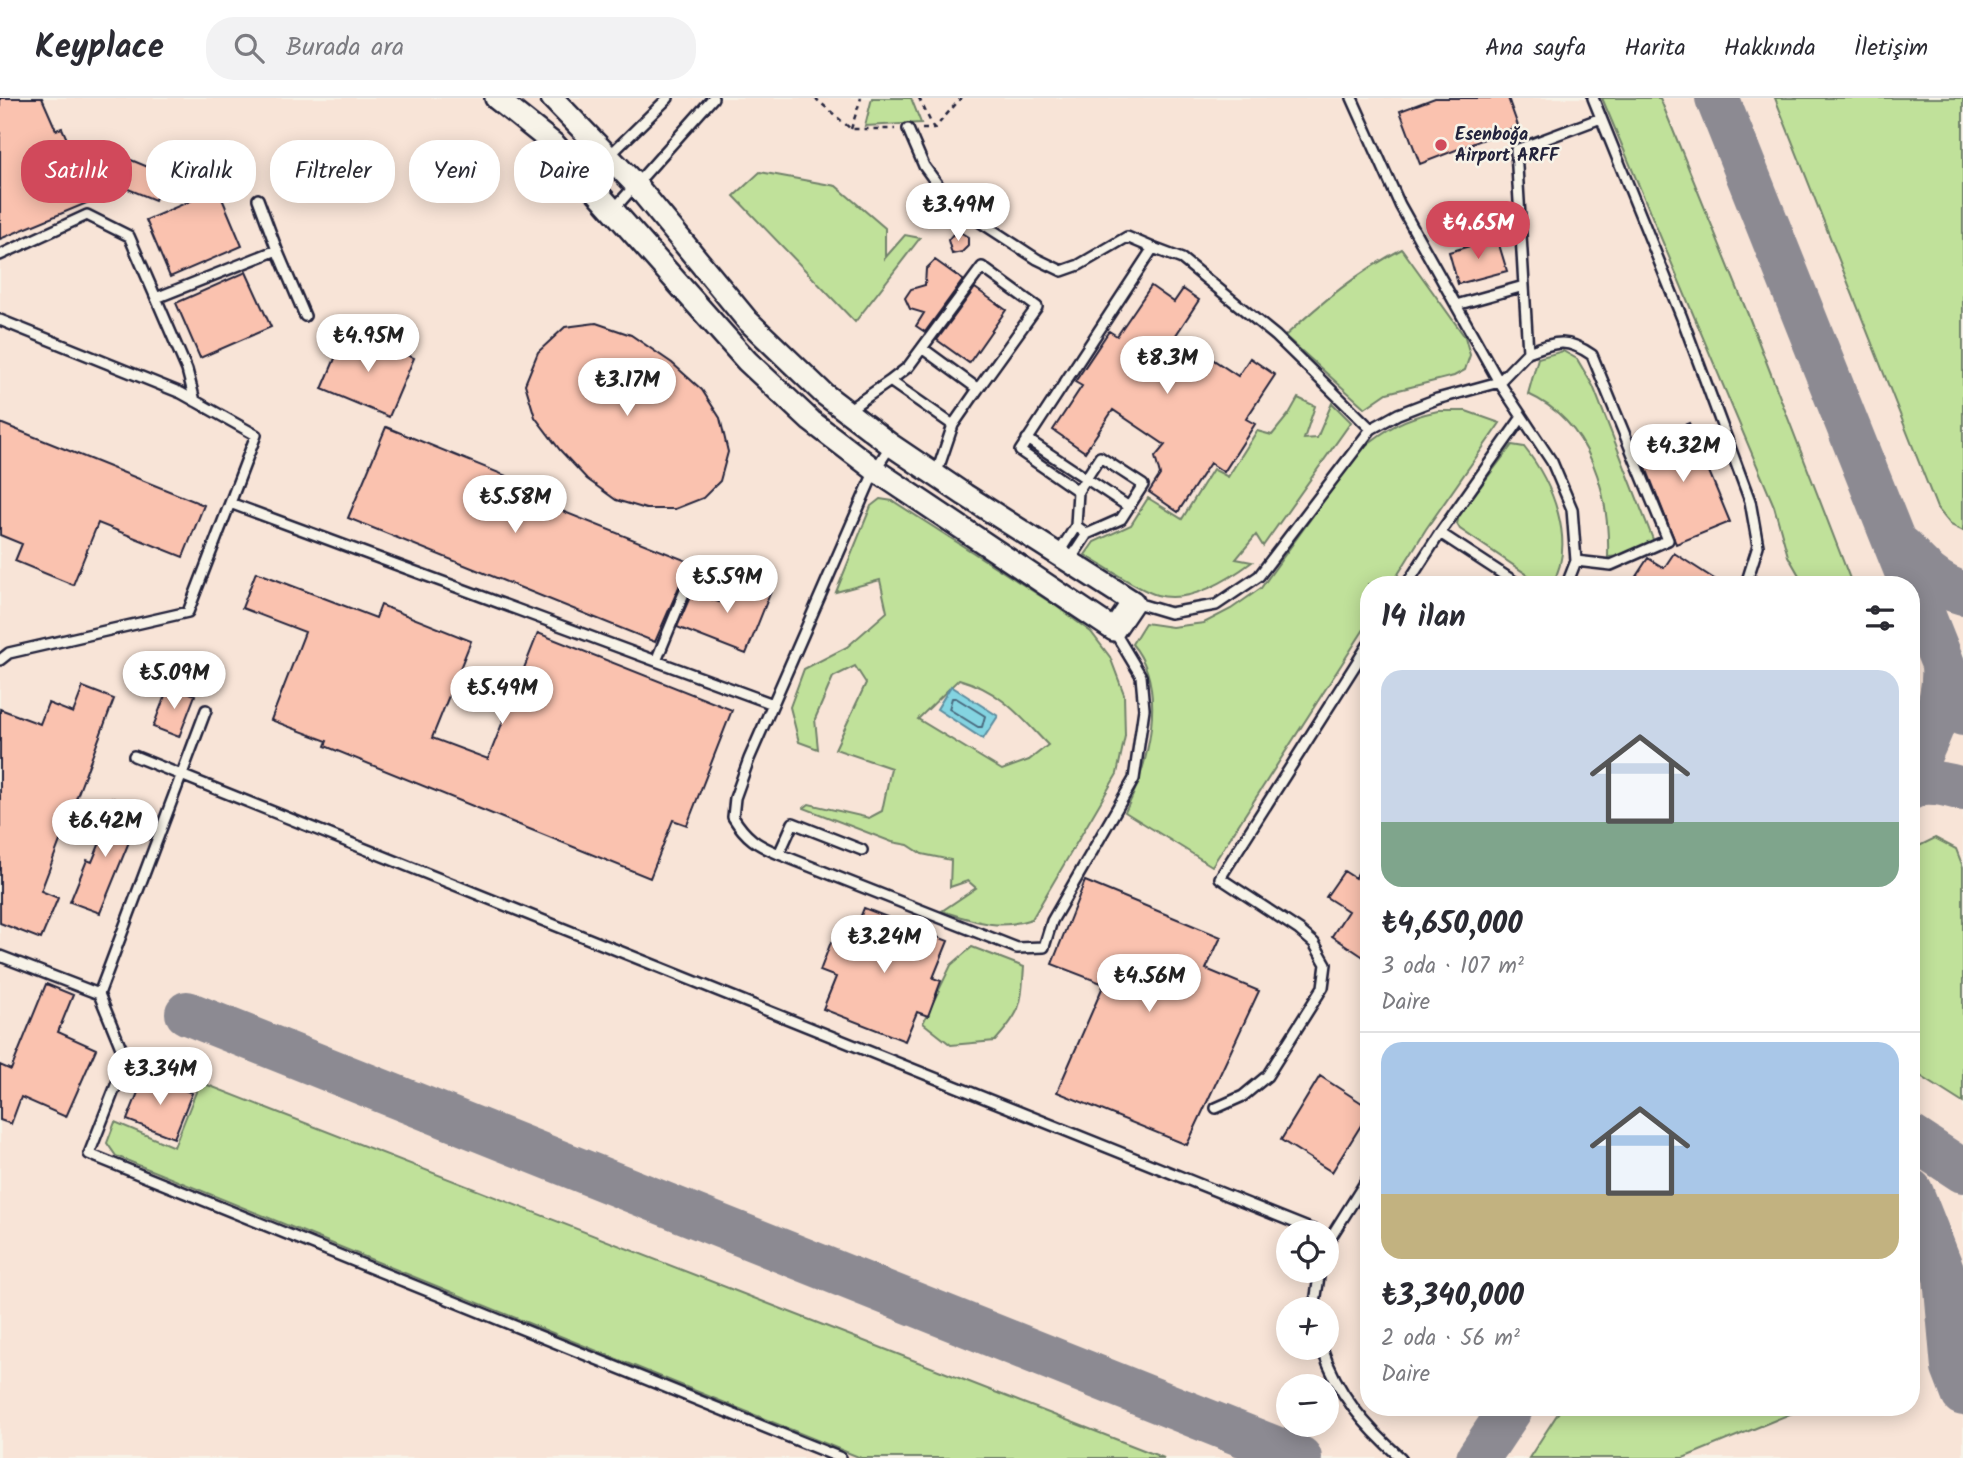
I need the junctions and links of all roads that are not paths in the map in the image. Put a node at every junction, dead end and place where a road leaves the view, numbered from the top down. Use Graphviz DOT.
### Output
graph roads {
  1 [pos="496,98"];
  2 [pos="667,98"];
  3 [pos="713,98"];
  4 [pos="1352,98"];
  5 [pos="1592,98"];
  6 [pos="554,99"];
  7 [pos="1601,118"];
  8 [pos="908,129"];
  9 [pos="593,140"];
  10 [pos="614,150"];
  11 [pos="614,162"];
  12 [pos="636,185"];
  13 [pos="258,199"];
  14 [pos="613,209"];
  15 [pos="1153,248"];
  16 [pos="277,250"];
  17 [pos="0,255"];
  18 [pos="1524,286"];
  19 [pos="156,298"];
  20 [pos="1455,305"];
  21 [pos="305,316"];
  22 [pos="0,320"];
  23 [pos="922,348"];
  24 [pos="1528,352"];
  25 [pos="890,381"];
  26 [pos="1499,382"];
  27 [pos="978,389"];
  28 [pos="195,401"];
  29 [pos="846,411"];
  30 [pos="1522,417"];
  31 [pos="953,425"];
  32 [pos="1371,429"];
  33 [pos="1027,439"];
  34 [pos="891,445"];
  35 [pos="875,470"];
  36 [pos="936,475"];
  37 [pos="1086,478"];
  38 [pos="1078,491"];
  39 [pos="230,503"];
  40 [pos="1129,507"];
  41 [pos="1076,526"];
  42 [pos="1440,533"];
  43 [pos="1087,534"];
  44 [pos="1064,558"];
  45 [pos="1576,562"];
  46 [pos="694,569"];
  47 [pos="1412,576"];
  48 [pos="1506,576"];
  49 [pos="1570,576"];
  50 [pos="1749,576"];
  51 [pos="1133,602"];
  52 [pos="1114,630"];
  53 [pos="1360,658"];
  54 [pos="0,660"];
  55 [pos="656,661"];
  56 [pos="773,704"];
  57 [pos="206,709"];
  58 [pos="134,757"];
  59 [pos="181,776"];
  60 [pos="862,850"];
  61 [pos="779,854"];
  62 [pos="0,956"];
  63 [pos="99,994"];
  64 [pos="1216,1108"];
  65 [pos="1360,1190"];
  66 [pos="1288,1220"];
  67 [pos="1339,1221"];
  68 [pos="1326,1360"];
  69 [pos="841,1458"];
  70 [pos="1401,1458"];
  1 -- 14 [label="street"];
  2 -- 10 [label="lane"];
  3 -- 12 [label="lane"];
  4 -- 20 [label="lane"];
  5 -- 7 [label="lane"];
  6 -- 9 [label="street"];
  7 -- 18 [label="lane"];
  7 -- 50 [label="lane"];
  8 -- 15 [label="lane"];
  11 -- 12 [label="street"];
  12 -- 14 [label="lane"];
  12 -- 29 [label="street"];
  13 -- 16 [label="lane"];
  14 -- 35 [label="street"];
  15 -- 32 [label="lane"];
  15 -- 33 [label="lane"];
  16 -- 19 [label="lane"];
  16 -- 21 [label="lane"];
  17 -- 19 [label="lane"];
  18 -- 20 [label="lane"];
  18 -- 24 [label="lane"];
  19 -- 28 [label="lane"];
  20 -- 26 [label="lane"];
  22 -- 28 [label="lane"];
  23 -- 25 [label="lane"];
  23 -- 27 [label="lane"];
  23 -- 27 [label="lane"];
  24 -- 26 [label="lane"];
  24 -- 45 [label="lane"];
  25 -- 29 [label="lane"];
  25 -- 31 [label="lane"];
  26 -- 30 [label="lane"];
  26 -- 32 [label="lane"];
  27 -- 31 [label="lane"];
  28 -- 39 [label="lane"];
  29 -- 34 [label="street"];
  30 -- 42 [label="lane"];
  30 -- 45 [label="lane"];
  31 -- 36 [label="lane"];
  32 -- 51 [label="lane"];
  33 -- 37 [label="lane"];
  33 -- 38 [label="lane"];
  34 -- 35 [label="lane"];
  34 -- 36 [label="street"];
  35 -- 52 [label="street"];
  35 -- 56 [label="lane"];
  36 -- 44 [label="street"];
  37 -- 38 [label="lane"];
  37 -- 40 [label="lane"];
  37 -- 40 [label="lane"];
  38 -- 41 [label="lane"];
  39 -- 54 [label="lane"];
  39 -- 55 [label="lane"];
  40 -- 43 [label="lane"];
  41 -- 43 [label="lane"];
  41 -- 44 [label="lane"];
  42 -- 47 [label="lane"];
  42 -- 48 [label="lane"];
  43 -- 44 [label="lane"];
  44 -- 51 [label="street"];
  45 -- 49 [label="lane"];
  46 -- 55 [label="lane"];
  51 -- 52 [label="street"];
  52 -- 61 [label="lane"];
  53 -- 64 [label="lane"];
  55 -- 56 [label="lane"];
  56 -- 61 [label="lane"];
  57 -- 59 [label="lane"];
  58 -- 59 [label="lane"];
  59 -- 63 [label="lane"];
  59 -- 66 [label="lane"];
  60 -- 61 [label="lane"];
  62 -- 63 [label="lane"];
  63 -- 69 [label="lane"];
  65 -- 67 [label="lane"];
  68 -- 70 [label="lane"];
}
